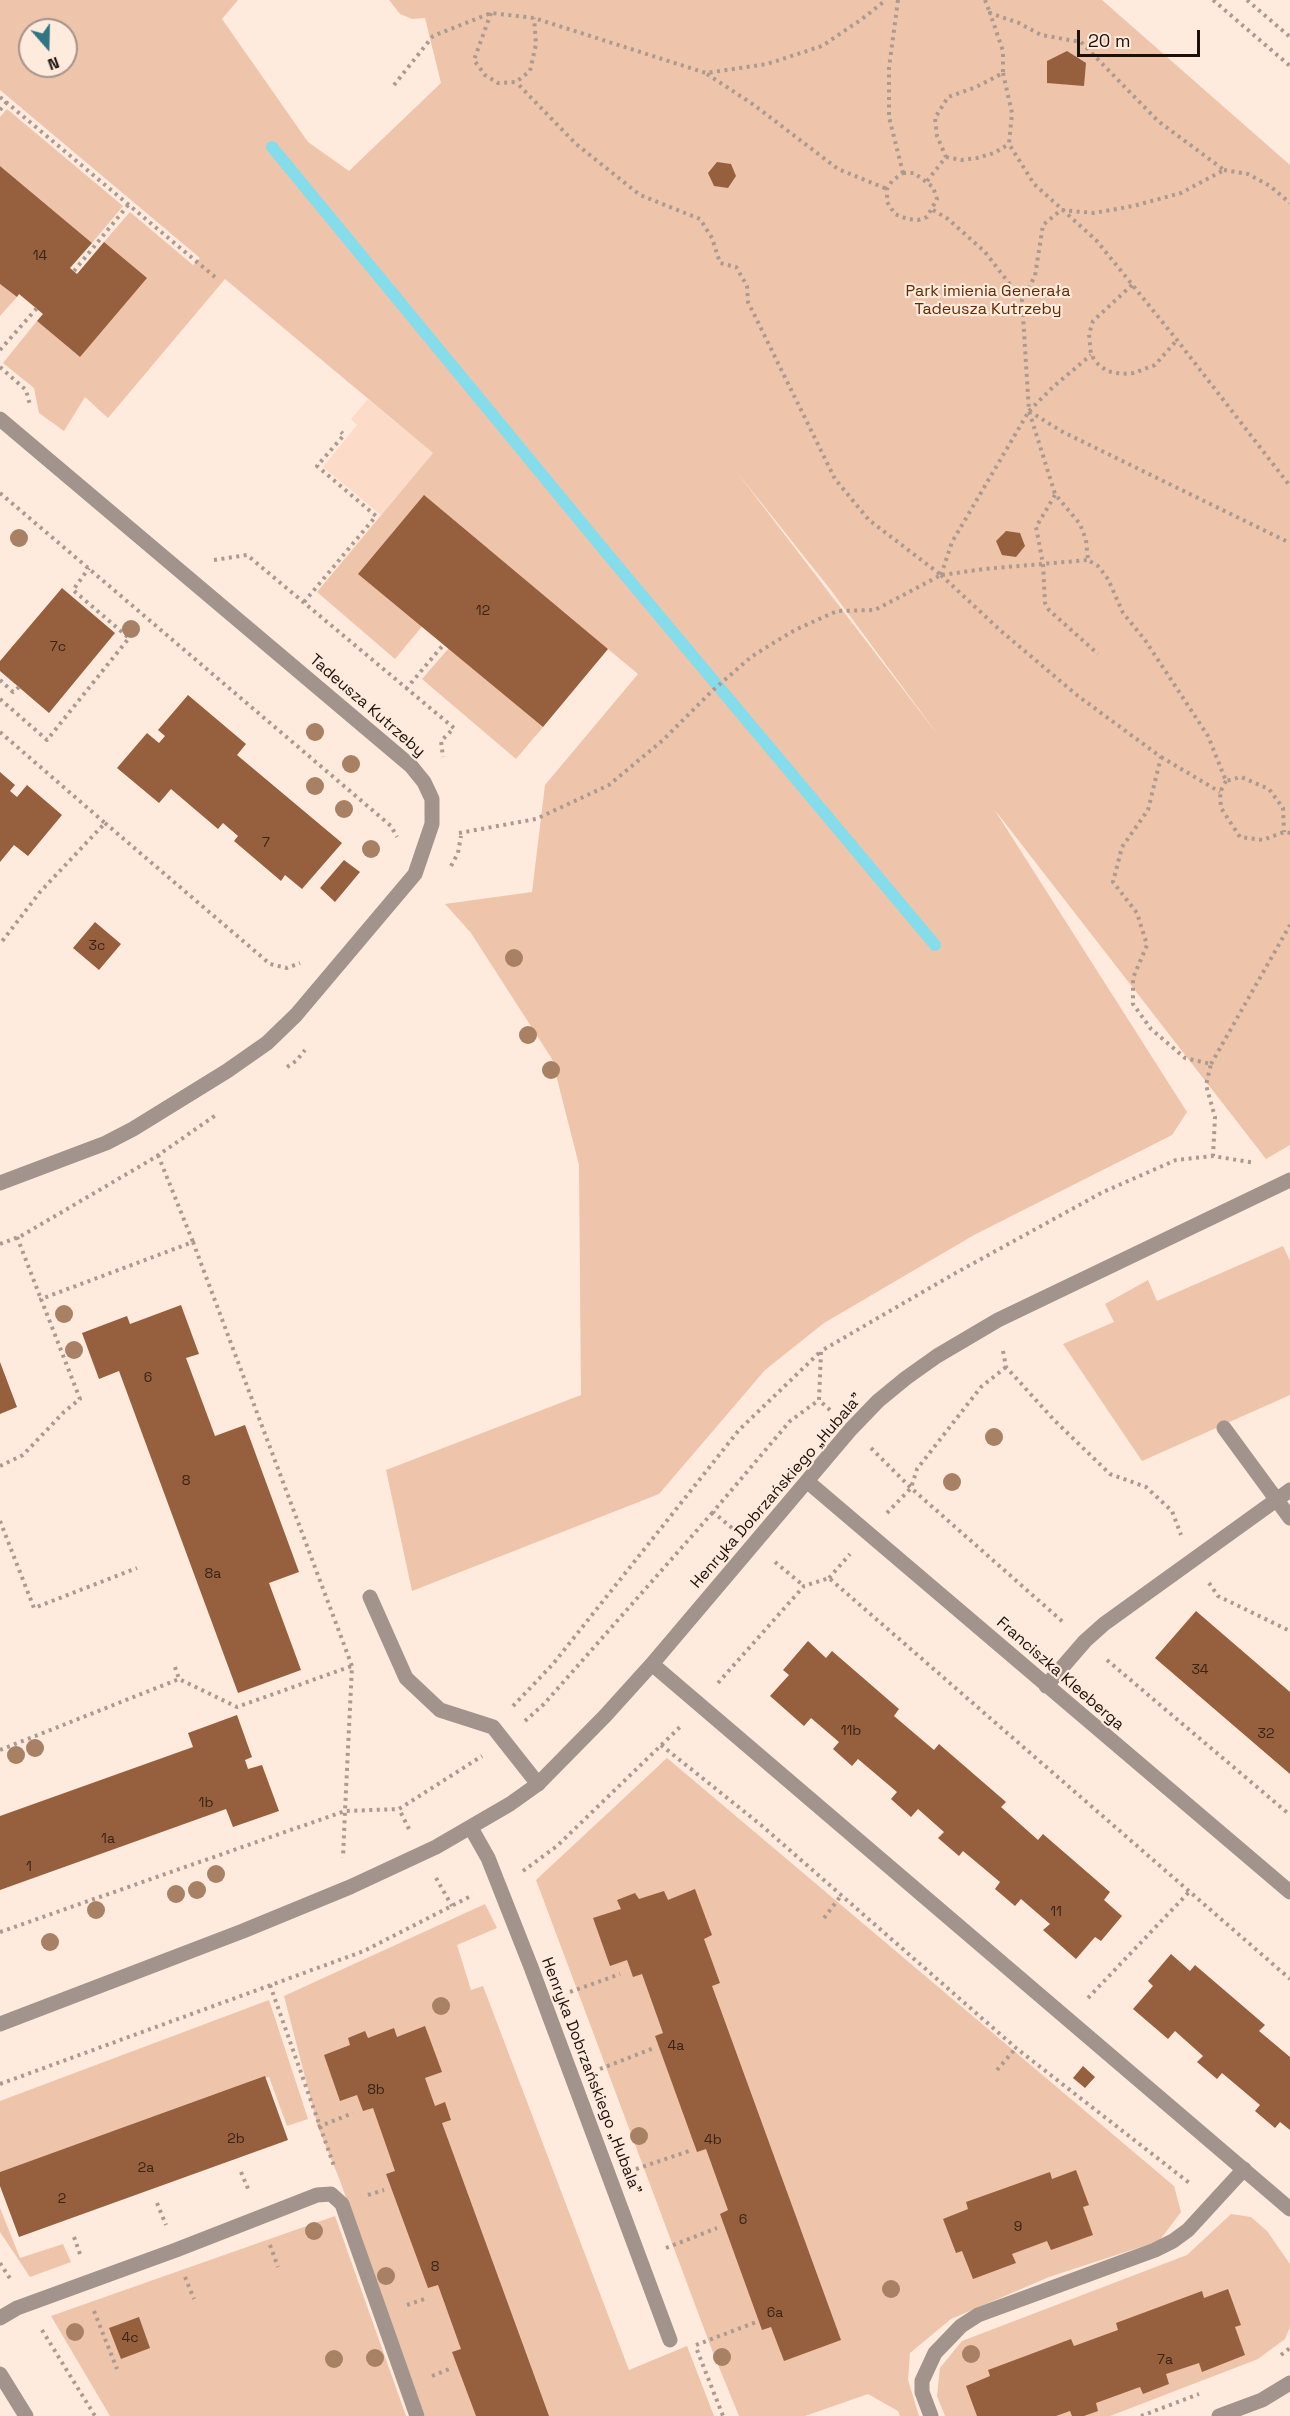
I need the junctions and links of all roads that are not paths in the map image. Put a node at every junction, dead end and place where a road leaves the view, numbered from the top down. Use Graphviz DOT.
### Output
graph roads {
  1 [pos="0,419"];
  2 [pos="0,1183"];
  3 [pos="1284,1183"];
  4 [pos="1224,1428"];
  5 [pos="808,1482"];
  6 [pos="1290,1490"];
  7 [pos="1277,1500"];
  8 [pos="1290,1518"];
  9 [pos="370,1598"];
  10 [pos="652,1664"];
  11 [pos="1046,1686"];
  12 [pos="538,1784"];
  13 [pos="471,1828"];
  14 [pos="1290,1892"];
  15 [pos="0,2024"];
  16 [pos="1244,2169"];
  17 [pos="1290,2209"];
  18 [pos="0,2318"];
  19 [pos="670,2340"];
  20 [pos="0,2374"];
  21 [pos="1290,2383"];
  22 [pos="26,2416"];
  23 [pos="417,2416"];
  24 [pos="931,2416"];
  25 [pos="1219,2416"];
  1 -- 2 [label="street, Tadeusza Kutrzeby"];
  3 -- 5 [label="street, Henryka Dobrzańskiego „Hubala”"];
  4 -- 7 [label="street"];
  5 -- 10 [label="street, Henryka Dobrzańskiego „Hubala”"];
  5 -- 11 [label="street, Franciszka Kleeberga"];
  6 -- 7 [label="street"];
  7 -- 8 [label="street"];
  7 -- 11 [label="street"];
  9 -- 12 [label="street"];
  10 -- 12 [label="street, Henryka Dobrzańskiego „Hubala”"];
  10 -- 16 [label="street"];
  11 -- 14 [label="street, Franciszka Kleeberga"];
  12 -- 13 [label="street, Henryka Dobrzańskiego „Hubala”"];
  13 -- 15 [label="street, Henryka Dobrzańskiego „Hubala”"];
  13 -- 19 [label="street, Henryka Dobrzańskiego „Hubala”"];
  16 -- 17 [label="street"];
  16 -- 24 [label="street"];
  18 -- 23 [label="street"];
  20 -- 22 [label="street"];
  21 -- 25 [label="street"];
}
